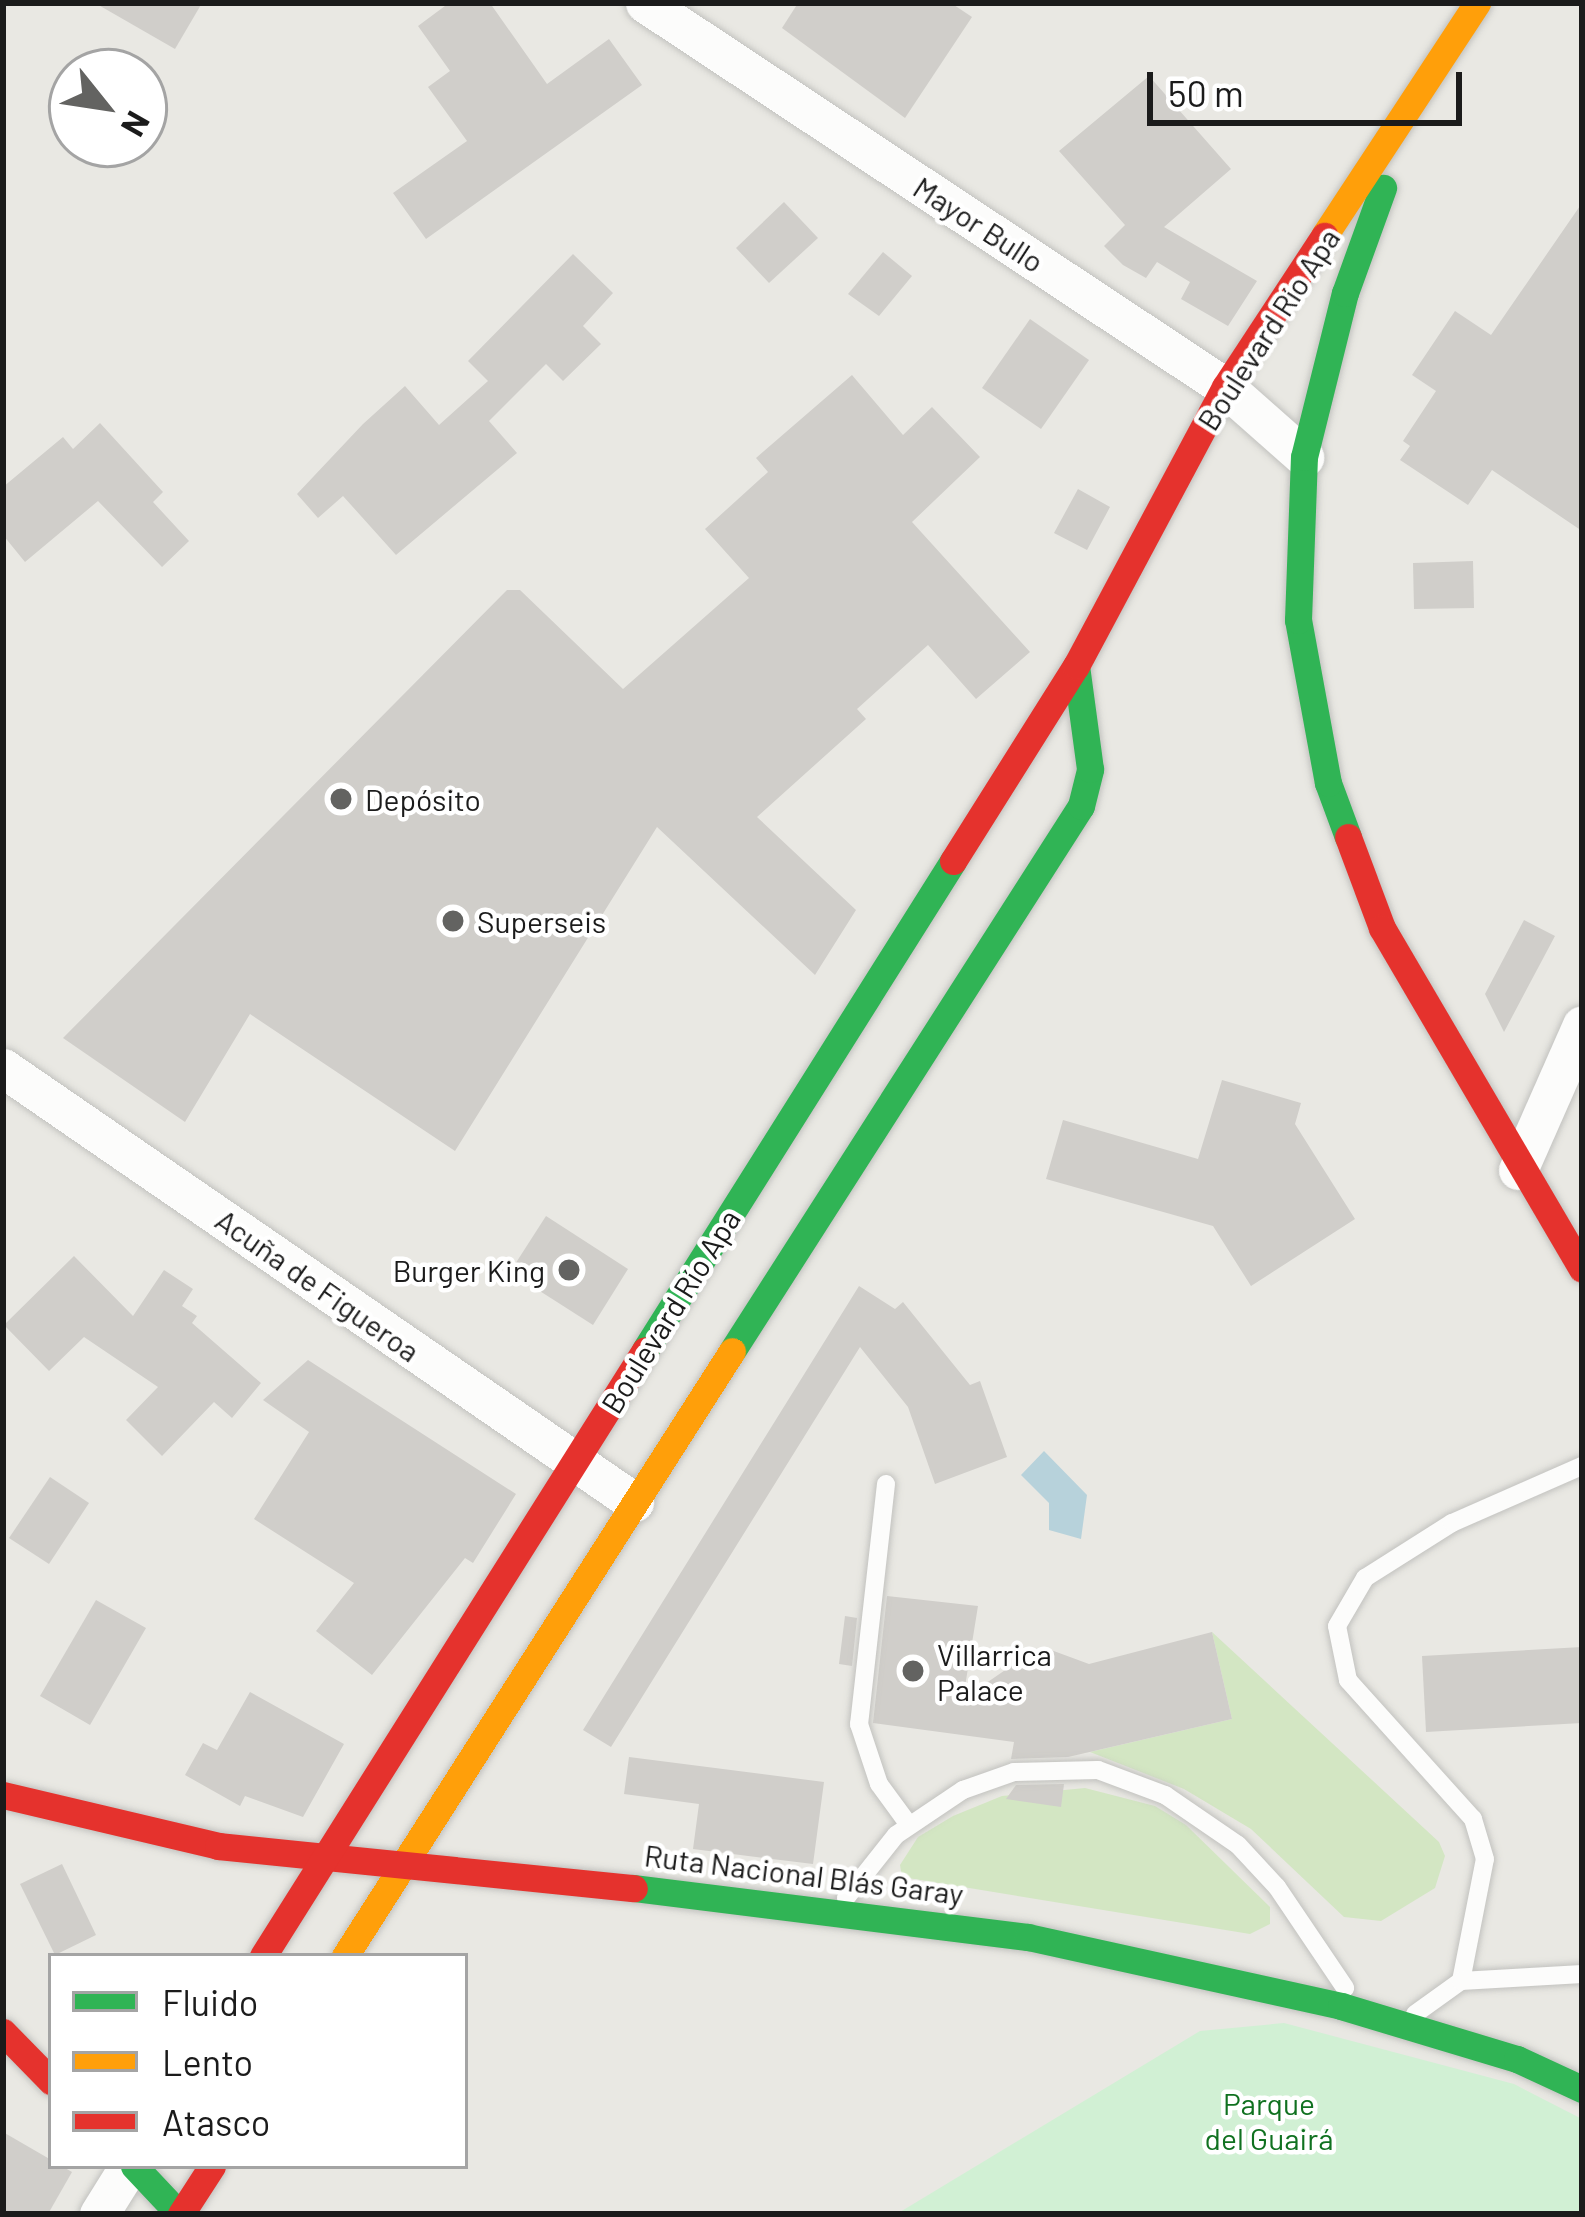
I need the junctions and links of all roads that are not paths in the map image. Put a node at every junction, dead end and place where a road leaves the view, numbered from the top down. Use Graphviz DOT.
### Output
graph roads {
  1 [pos="645,3"];
  2 [pos="1477,3"];
  3 [pos="1410,113"];
  4 [pos="1225,387"];
  5 [pos="1304,457"];
  6 [pos="1076,666"];
  7 [pos="1582,1025"];
  8 [pos="3,1068"];
  9 [pos="1518,1170"];
  10 [pos="1582,1269"];
  11 [pos="574,1462"];
  12 [pos="1582,1466"];
  13 [pos="886,1484"];
  14 [pos="634,1502"];
  15 [pos="3,1795"];
  16 [pos="910,1825"];
  17 [pos="326,1857"];
  18 [pos="404,1863"];
  19 [pos="839,1908"];
  20 [pos="265,1953"];
  21 [pos="347,1953"];
  22 [pos="1582,1974"];
  23 [pos="1462,1981"];
  24 [pos="1361,2012"];
  25 [pos="1401,2024"];
  26 [pos="3,2032"];
  27 [pos="48,2078"];
  28 [pos="1582,2089"];
  29 [pos="130,2169"];
  30 [pos="135,2169"];
  31 [pos="210,2169"];
  32 [pos="98,2214"];
  33 [pos="180,2214"];
  1 -- 4 [label="street, Mayor Bullo"];
  2 -- 3 [label="main road, Boulevard Río Apa"];
  3 -- 4 [label="main road, Boulevard Río Apa"];
  3 -- 5 [label="main road"];
  4 -- 5 [label="street, Mayor Bullo"];
  4 -- 6 [label="main road, Boulevard Río Apa"];
  5 -- 9 [label="main road"];
  6 -- 11 [label="main road, Boulevard Río Apa"];
  6 -- 14 [label="main road"];
  7 -- 9 [label="street"];
  8 -- 11 [label="street, Acuña de Figueroa"];
  9 -- 10 [label="main road"];
  11 -- 14 [label="street, Acuña de Figueroa"];
  11 -- 17 [label="main road, Boulevard Río Apa"];
  12 -- 23 [label="lane"];
  13 -- 16 [label="lane"];
  14 -- 18 [label="main road"];
  15 -- 17 [label="main road, Ruta Nacional Blás Garay"];
  16 -- 19 [label="lane"];
  16 -- 24 [label="lane"];
  17 -- 18 [label="main road, Ruta Nacional Blás Garay"];
  17 -- 20 [label="main road, Boulevard Río Apa"];
  18 -- 19 [label="main road, Ruta Nacional Blás Garay"];
  18 -- 21 [label="main road"];
  19 -- 24 [label="main road, Ruta Nacional Blás Garay"];
  22 -- 23 [label="lane"];
  23 -- 25 [label="lane"];
  24 -- 25 [label="main road, Ruta Nacional Blás Garay"];
  25 -- 28 [label="main road, Ruta Nacional Blás Garay"];
  26 -- 27 [label="main road"];
  29 -- 32 [label="street"];
  30 -- 33 [label="main road"];
  31 -- 33 [label="main road"];
}
